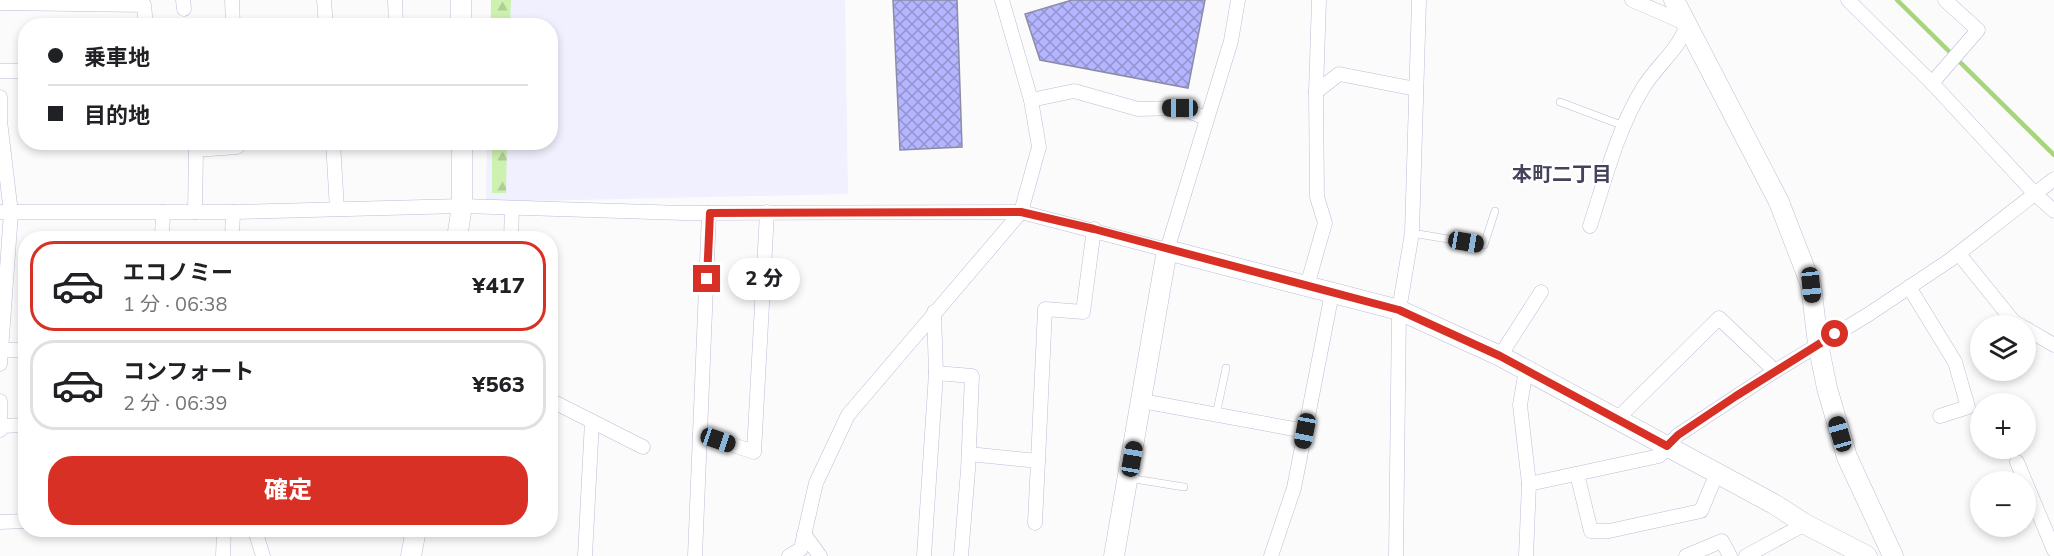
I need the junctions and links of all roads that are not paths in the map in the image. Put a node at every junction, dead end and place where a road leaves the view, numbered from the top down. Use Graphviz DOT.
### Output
graph roads {
  1 [pos="232,0"];
  2 [pos="324,0"];
  3 [pos="395,0"];
  4 [pos="461,0"];
  5 [pos="1002,0"];
  6 [pos="1238,0"];
  7 [pos="1319,0"];
  8 [pos="1419,0"];
  9 [pos="1632,0"];
  10 [pos="1674,0"];
  11 [pos="1848,0"];
  12 [pos="1945,0"];
  13 [pos="0,3"];
  14 [pos="145,18"];
  15 [pos="233,18"];
  16 [pos="325,18"];
  17 [pos="396,18"];
  18 [pos="461,18"];
  19 [pos="1687,24"];
  20 [pos="0,71"];
  21 [pos="18,71"];
  22 [pos="1932,83"];
  23 [pos="1416,89"];
  24 [pos="1316,92"];
  25 [pos="0,97"];
  26 [pos="1031,100"];
  27 [pos="1560,102"];
  28 [pos="1206,118"];
  29 [pos="0,121"];
  30 [pos="1624,126"];
  31 [pos="196,150"];
  32 [pos="333,150"];
  33 [pos="462,150"];
  34 [pos="2054,179"];
  35 [pos="2036,195"];
  36 [pos="462,206"];
  37 [pos="513,208"];
  38 [pos="337,209"];
  39 [pos="1495,211"];
  40 [pos="2054,211"];
  41 [pos="6,212"];
  42 [pos="163,212"];
  43 [pos="195,212"];
  44 [pos="232,212"];
  45 [pos="767,212"];
  46 [pos="1021,212"];
  47 [pos="710,213"];
  48 [pos="1590,226"];
  49 [pos="1094,229"];
  50 [pos="162,231"];
  51 [pos="232,231"];
  52 [pos="458,231"];
  53 [pos="511,231"];
  54 [pos="1412,233"];
  55 [pos="1167,250"];
  56 [pos="1959,254"];
  57 [pos="1307,286"];
  58 [pos="1909,287"];
  59 [pos="1541,292"];
  60 [pos="1332,293"];
  61 [pos="1399,310"];
  62 [pos="934,312"];
  63 [pos="2008,315"];
  64 [pos="2036,334"];
  65 [pos="1818,344"];
  66 [pos="2054,345"];
  67 [pos="18,352"];
  68 [pos="1500,356"];
  69 [pos="1,357"];
  70 [pos="1226,368"];
  71 [pos="1526,370"];
  72 [pos="1775,371"];
  73 [pos="936,373"];
  74 [pos="0,401"];
  75 [pos="1142,401"];
  76 [pos="558,404"];
  77 [pos="1216,415"];
  78 [pos="1940,416"];
  79 [pos="1617,419"];
  80 [pos="592,421"];
  81 [pos="18,426"];
  82 [pos="0,427"];
  83 [pos="1305,431"];
  84 [pos="700,434"];
  85 [pos="1667,446"];
  86 [pos="643,447"];
  87 [pos="969,454"];
  88 [pos="1038,461"];
  89 [pos="2017,462"];
  90 [pos="1717,473"];
  91 [pos="1577,474"];
  92 [pos="1128,478"];
  93 [pos="1529,484"];
  94 [pos="1184,487"];
  95 [pos="18,521"];
  96 [pos="0,522"];
  97 [pos="1035,523"];
  98 [pos="1804,524"];
  99 [pos="804,534"];
  100 [pos="224,537"];
  101 [pos="257,537"];
  102 [pos="415,537"];
  103 [pos="2054,550"];
  104 [pos="223,556"];
  105 [pos="263,556"];
  106 [pos="411,556"];
  107 [pos="585,556"];
  108 [pos="694,556"];
  109 [pos="789,556"];
  110 [pos="820,556"];
  111 [pos="924,556"];
  112 [pos="961,556"];
  113 [pos="1114,556"];
  114 [pos="1271,556"];
  115 [pos="1396,556"];
  116 [pos="1526,556"];
  117 [pos="1686,556"];
  118 [pos="1731,556"];
  119 [pos="1746,556"];
  120 [pos="1867,556"];
  121 [pos="1893,556"];
  1 -- 15 [label="street"];
  2 -- 16 [label="street"];
  3 -- 17 [label="street"];
  4 -- 18 [label="street"];
  5 -- 26 [label="street"];
  6 -- 28 [label="street"];
  7 -- 24 [label="street"];
  8 -- 23 [label="street"];
  9 -- 19 [label="street"];
  10 -- 19 [label="street"];
  11 -- 22 [label="street"];
  12 -- 22 [label="street"];
  13 -- 14 [label="street"];
  19 -- 30 [label="street"];
  19 -- 65 [label="street"];
  20 -- 21 [label="street"];
  22 -- 35 [label="street"];
  23 -- 24 [label="street"];
  23 -- 54 [label="street"];
  24 -- 57 [label="street"];
  25 -- 29 [label="street"];
  26 -- 28 [label="street"];
  26 -- 46 [label="street"];
  27 -- 30 [label="lane"];
  28 -- 55 [label="street"];
  29 -- 41 [label="street"];
  30 -- 48 [label="street"];
  31 -- 43 [label="street"];
  32 -- 38 [label="street"];
  33 -- 36 [label="street"];
  34 -- 35 [label="street"];
  35 -- 40 [label="street"];
  35 -- 56 [label="street"];
  36 -- 37 [label="street"];
  36 -- 38 [label="street"];
  36 -- 52 [label="street"];
  37 -- 47 [label="street"];
  37 -- 53 [label="street"];
  38 -- 44 [label="street"];
  39 -- 54 [label="lane"];
  41 -- 42 [label="street"];
  41 -- 69 [label="street"];
  42 -- 43 [label="street"];
  42 -- 50 [label="street"];
  43 -- 44 [label="street"];
  44 -- 51 [label="street"];
  45 -- 46 [label="street"];
  45 -- 47 [label="street"];
  45 -- 84 [label="street"];
  46 -- 49 [label="street"];
  46 -- 62 [label="street"];
  47 -- 84 [label="street"];
  49 -- 55 [label="street"];
  49 -- 88 [label="street"];
  54 -- 61 [label="street"];
  55 -- 57 [label="street"];
  55 -- 75 [label="street"];
  56 -- 58 [label="street"];
  56 -- 63 [label="street"];
  57 -- 60 [label="street"];
  58 -- 65 [label="street"];
  58 -- 78 [label="street"];
  59 -- 68 [label="street"];
  60 -- 61 [label="street"];
  60 -- 83 [label="street"];
  61 -- 68 [label="street"];
  61 -- 115 [label="street"];
  62 -- 73 [label="street"];
  62 -- 99 [label="street"];
  64 -- 66 [label="street"];
  65 -- 72 [label="street"];
  65 -- 121 [label="street"];
  67 -- 69 [label="street"];
  68 -- 71 [label="street"];
  70 -- 77 [label="lane"];
  71 -- 79 [label="street"];
  71 -- 93 [label="street"];
  72 -- 79 [label="street"];
  72 -- 85 [label="street"];
  73 -- 87 [label="street"];
  73 -- 111 [label="street"];
  74 -- 82 [label="street"];
  75 -- 77 [label="street"];
  75 -- 92 [label="street"];
  76 -- 80 [label="street"];
  77 -- 83 [label="street"];
  79 -- 85 [label="street"];
  80 -- 86 [label="street"];
  80 -- 107 [label="street"];
  81 -- 82 [label="street"];
  83 -- 114 [label="street"];
  84 -- 108 [label="street"];
  85 -- 90 [label="street"];
  85 -- 91 [label="street"];
  87 -- 88 [label="street"];
  87 -- 112 [label="street"];
  88 -- 97 [label="street"];
  89 -- 103 [label="street"];
  90 -- 91 [label="street"];
  90 -- 98 [label="street"];
  91 -- 93 [label="street"];
  92 -- 94 [label="lane"];
  92 -- 113 [label="street"];
  93 -- 116 [label="street"];
  95 -- 96 [label="street"];
  98 -- 119 [label="street"];
  98 -- 120 [label="street"];
  99 -- 109 [label="street"];
  99 -- 110 [label="street"];
  100 -- 104 [label="street"];
  101 -- 105 [label="street"];
  102 -- 106 [label="street"];
  117 -- 118 [label="street"];
}
